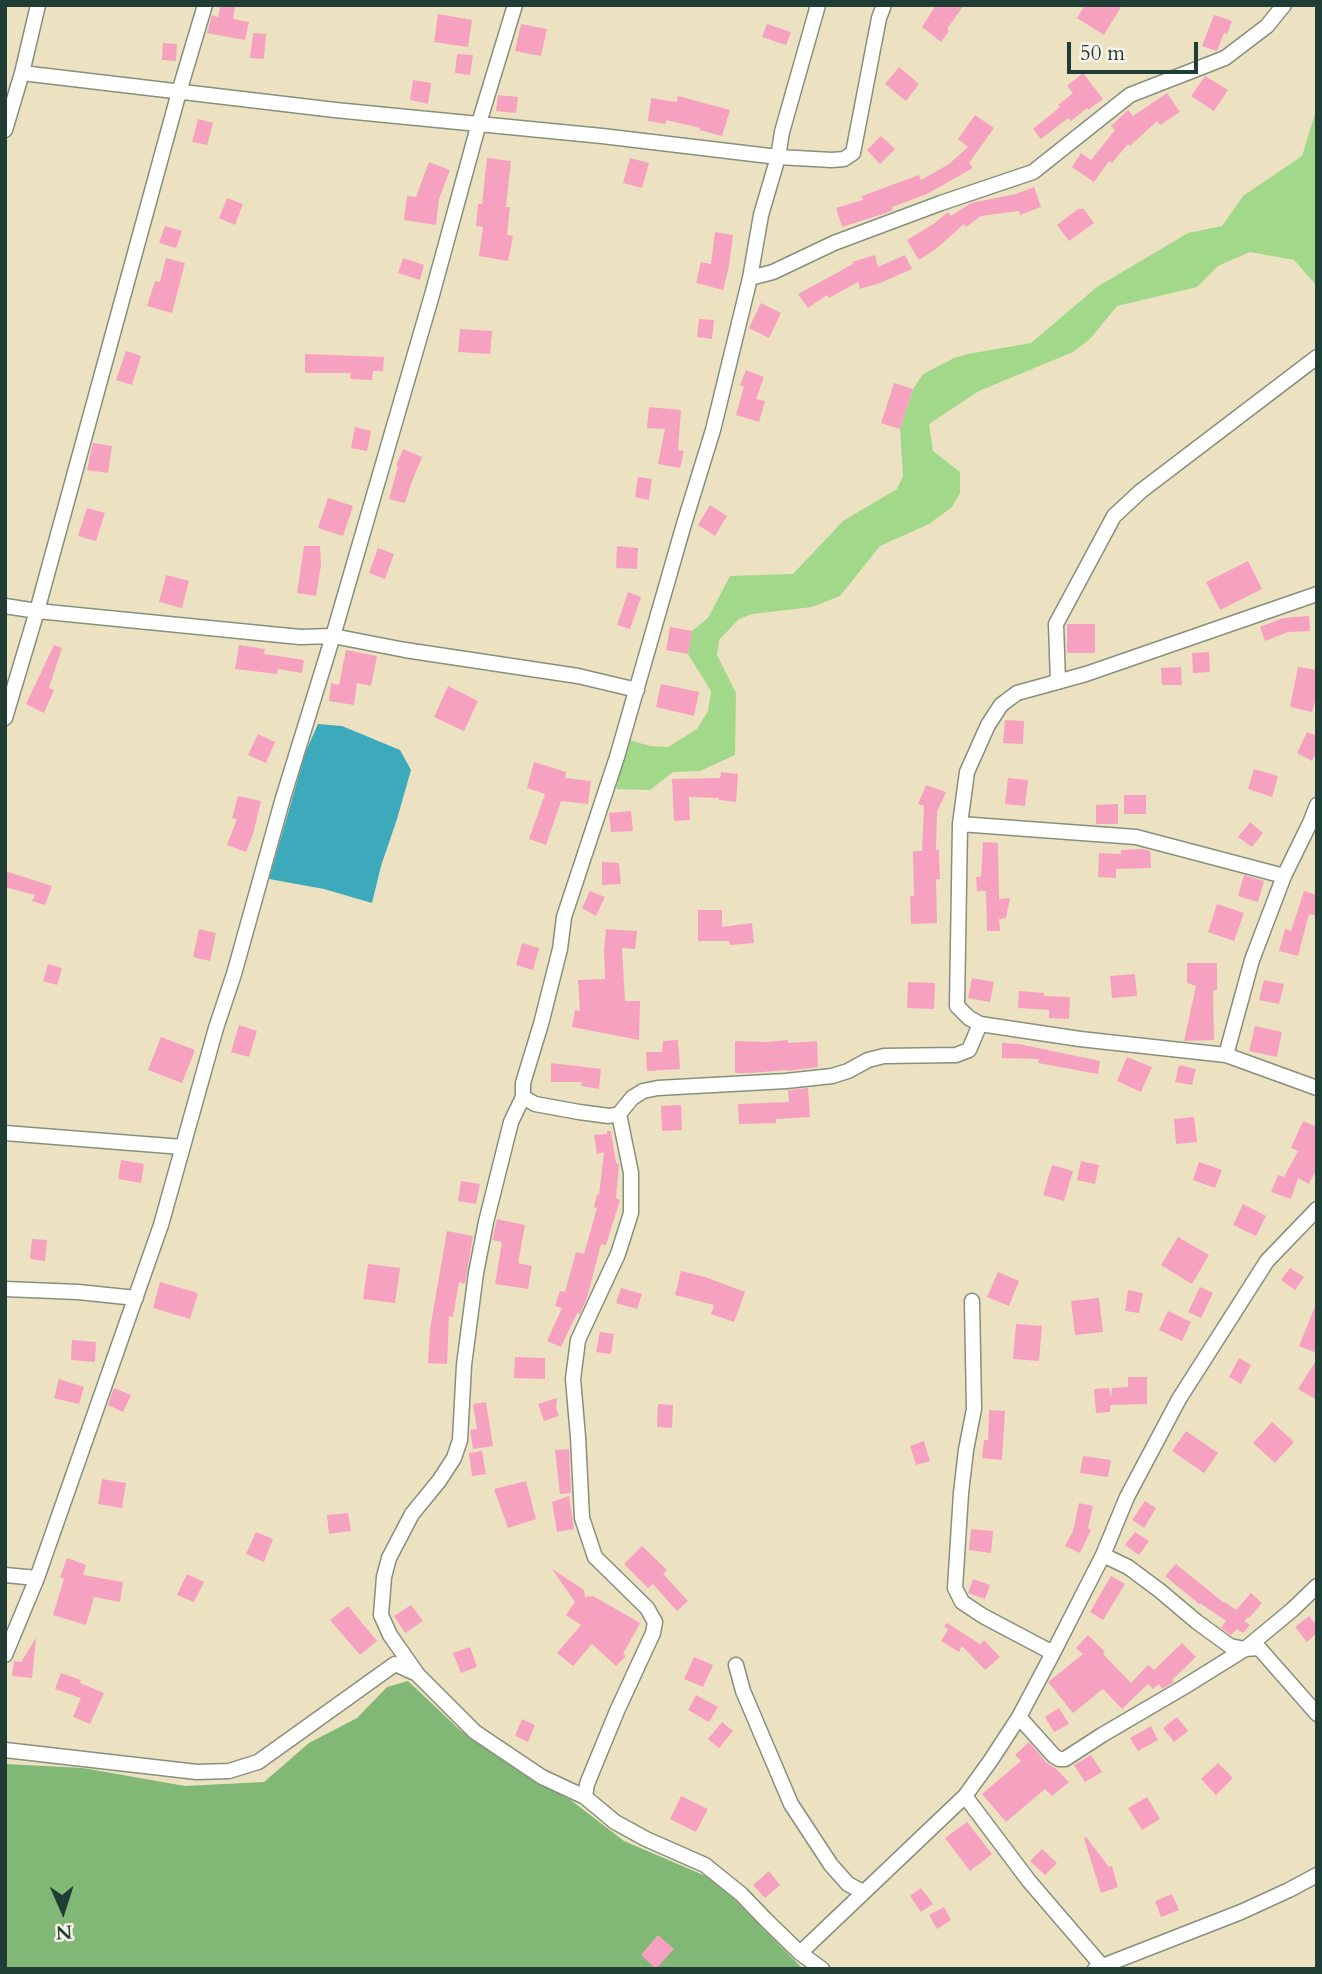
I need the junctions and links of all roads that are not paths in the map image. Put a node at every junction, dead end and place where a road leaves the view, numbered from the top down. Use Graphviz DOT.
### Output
graph roads {
  1 [pos="38,5"];
  2 [pos="205,5"];
  3 [pos="515,5"];
  4 [pos="818,5"];
  5 [pos="884,5"];
  6 [pos="1284,5"];
  7 [pos="22,73"];
  8 [pos="179,92"];
  9 [pos="479,123"];
  10 [pos="5,130"];
  11 [pos="778,157"];
  12 [pos="750,278"];
  13 [pos="1317,357"];
  14 [pos="1317,594"];
  15 [pos="5,606"];
  16 [pos="37,611"];
  17 [pos="333,636"];
  18 [pos="1058,682"];
  19 [pos="636,690"];
  20 [pos="5,718"];
  21 [pos="1317,805"];
  22 [pos="960,824"];
  23 [pos="1284,876"];
  24 [pos="980,1024"];
  25 [pos="1226,1055"];
  26 [pos="1317,1087"];
  27 [pos="523,1097"];
  28 [pos="619,1114"];
  29 [pos="5,1133"];
  30 [pos="182,1147"];
  31 [pos="1317,1209"];
  32 [pos="5,1289"];
  33 [pos="136,1298"];
  34 [pos="972,1301"];
  35 [pos="1103,1555"];
  36 [pos="5,1575"];
  37 [pos="37,1578"];
  38 [pos="1317,1586"];
  39 [pos="1245,1649"];
  40 [pos="1052,1653"];
  41 [pos="5,1655"];
  42 [pos="736,1665"];
  43 [pos="418,1675"];
  44 [pos="1317,1714"];
  45 [pos="1019,1717"];
  46 [pos="5,1750"];
  47 [pos="965,1796"];
  48 [pos="585,1797"];
  49 [pos="1317,1875"];
  50 [pos="863,1892"];
  51 [pos="800,1953"];
  52 [pos="1098,1967"];
  53 [pos="822,1969"];
  1 -- 7 [label="street"];
  2 -- 8 [label="street"];
  3 -- 9 [label="street"];
  4 -- 11 [label="street"];
  5 -- 11 [label="street"];
  6 -- 12 [label="street"];
  7 -- 8 [label="street"];
  7 -- 10 [label="street"];
  8 -- 9 [label="street"];
  8 -- 16 [label="street"];
  9 -- 11 [label="street"];
  9 -- 17 [label="street"];
  11 -- 12 [label="street"];
  12 -- 19 [label="street"];
  13 -- 18 [label="street"];
  14 -- 18 [label="street"];
  15 -- 16 [label="street"];
  16 -- 17 [label="street"];
  16 -- 20 [label="street"];
  17 -- 19 [label="street"];
  17 -- 30 [label="street"];
  18 -- 22 [label="street"];
  19 -- 27 [label="street"];
  21 -- 23 [label="street"];
  22 -- 23 [label="street"];
  22 -- 24 [label="street"];
  23 -- 25 [label="street"];
  24 -- 25 [label="street"];
  24 -- 28 [label="street"];
  25 -- 26 [label="street"];
  27 -- 28 [label="street"];
  27 -- 43 [label="street"];
  28 -- 48 [label="street"];
  29 -- 30 [label="street"];
  30 -- 33 [label="street"];
  31 -- 35 [label="street"];
  32 -- 33 [label="street"];
  33 -- 37 [label="street"];
  34 -- 40 [label="street"];
  35 -- 39 [label="street"];
  35 -- 40 [label="street"];
  36 -- 37 [label="street"];
  37 -- 41 [label="street"];
  38 -- 39 [label="street"];
  39 -- 44 [label="street"];
  39 -- 45 [label="street"];
  40 -- 45 [label="street"];
  42 -- 50 [label="street"];
  43 -- 46 [label="street"];
  43 -- 48 [label="street"];
  45 -- 47 [label="street"];
  47 -- 50 [label="street"];
  47 -- 52 [label="street"];
  48 -- 51 [label="street"];
  49 -- 52 [label="street"];
  50 -- 51 [label="street"];
  51 -- 53 [label="street"];
}
